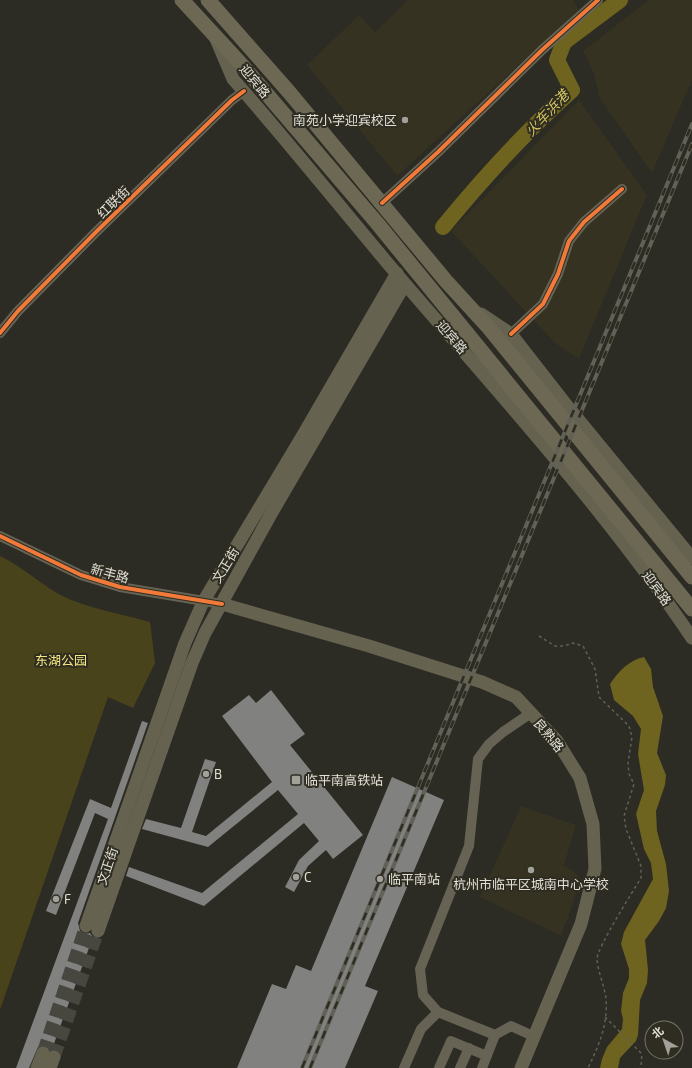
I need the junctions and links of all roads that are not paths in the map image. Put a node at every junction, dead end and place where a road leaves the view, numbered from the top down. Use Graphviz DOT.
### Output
graph roads {
  1 [pos="182,0"];
  2 [pos="208,0"];
  3 [pos="598,0"];
  4 [pos="214,36"];
  5 [pos="244,91"];
  6 [pos="622,189"];
  7 [pos="382,203"];
  8 [pos="397,273"];
  9 [pos="405,284"];
  10 [pos="471,307"];
  11 [pos="0,333"];
  12 [pos="511,334"];
  13 [pos="0,536"];
  14 [pos="692,558"];
  15 [pos="692,577"];
  16 [pos="203,602"];
  17 [pos="222,604"];
  18 [pos="692,609"];
  19 [pos="692,638"];
  20 [pos="531,713"];
  21 [pos="438,1012"];
  22 [pos="495,1036"];
  23 [pos="533,1036"];
  24 [pos="469,1048"];
  25 [pos="487,1056"];
  26 [pos="49,1059"];
  27 [pos="37,1068"];
  28 [pos="404,1068"];
  29 [pos="440,1068"];
  30 [pos="460,1068"];
  31 [pos="482,1068"];
  32 [pos="521,1068"];
  1 -- 4 [label="highway, 迎宾路"];
  2 -- 7 [label="highway, 迎宾路"];
  3 -- 7 [label="street"];
  4 -- 5 [label="main road, 迎宾路"];
  4 -- 18 [label="highway, 迎宾路"];
  5 -- 8 [label="main road, 迎宾路"];
  5 -- 11 [label="street, 红联街"];
  6 -- 12 [label="street"];
  7 -- 10 [label="highway, 迎宾路"];
  8 -- 9 [label="main road, 迎宾路"];
  8 -- 16 [label="main road, 文正街"];
  9 -- 17 [label="main road, 文正街"];
  9 -- 19 [label="main road, 迎宾路"];
  10 -- 12 [label="main road, 迎宾路"];
  10 -- 15 [label="highway, 迎宾路"];
  12 -- 14 [label="main road, 迎宾路"];
  13 -- 16 [label="street, 新丰路"];
  16 -- 17 [label="street, 新丰路"];
  16 -- 17 [label="main road, 文正街"];
  17 -- 20 [label="main road, 良熟路"];
  20 -- 21 [label="street"];
  20 -- 23 [label="main road, 良熟路"];
  21 -- 22 [label="street"];
  21 -- 28 [label="street"];
  22 -- 23 [label="street"];
  22 -- 25 [label="street"];
  23 -- 32 [label="main road, 良熟路"];
  24 -- 25 [label="street"];
  24 -- 29 [label="street"];
  24 -- 30 [label="street"];
  25 -- 31 [label="street"];
  26 -- 27 [label="main road"];
}
